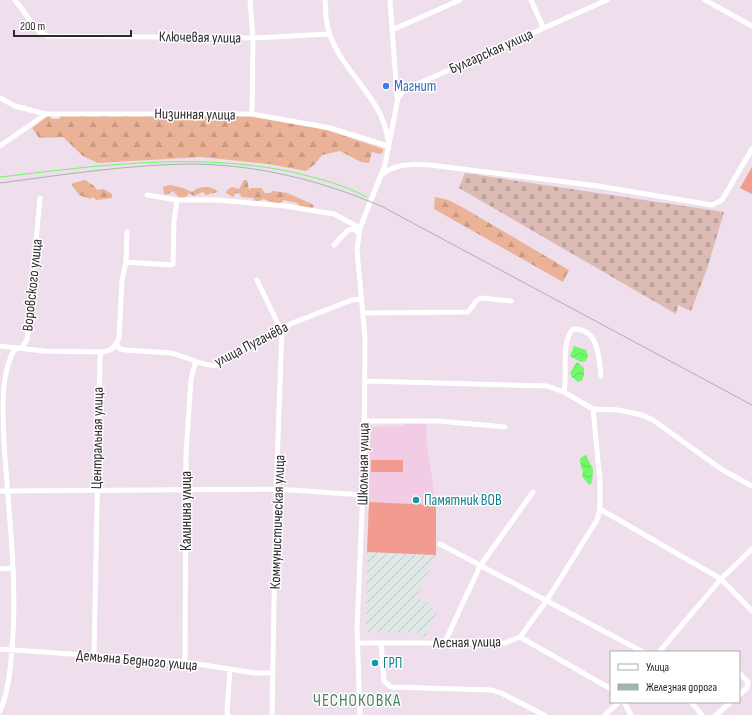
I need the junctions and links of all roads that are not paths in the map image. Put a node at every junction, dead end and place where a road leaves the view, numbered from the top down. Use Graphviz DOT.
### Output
graph roads {
  1 [pos="15,0"];
  2 [pos="250,0"];
  3 [pos="325,0"];
  4 [pos="390,0"];
  5 [pos="460,0"];
  6 [pos="531,0"];
  7 [pos="607,0"];
  8 [pos="705,0"];
  9 [pos="752,26"];
  10 [pos="543,28"];
  11 [pos="392,30"];
  12 [pos="330,34"];
  13 [pos="253,38"];
  14 [pos="0,98"];
  15 [pos="398,98"];
  16 [pos="46,114"];
  17 [pos="252,114"];
  18 [pos="388,144"];
  19 [pos="0,146"];
  20 [pos="752,149"];
  21 [pos="382,174"];
  22 [pos="147,195"];
  23 [pos="40,198"];
  24 [pos="177,200"];
  25 [pos="360,230"];
  26 [pos="127,232"];
  27 [pos="334,245"];
  28 [pos="126,262"];
  29 [pos="257,280"];
  30 [pos="362,299"];
  31 [pos="511,301"];
  32 [pos="364,313"];
  33 [pos="281,329"];
  34 [pos="116,345"];
  35 [pos="0,346"];
  36 [pos="22,347"];
  37 [pos="101,352"];
  38 [pos="197,362"];
  39 [pos="601,376"];
  40 [pos="365,381"];
  41 [pos="564,392"];
  42 [pos="1,405"];
  43 [pos="593,409"];
  44 [pos="364,422"];
  45 [pos="505,427"];
  46 [pos="752,486"];
  47 [pos="186,489"];
  48 [pos="277,489"];
  49 [pos="96,490"];
  50 [pos="0,491"];
  51 [pos="7,491"];
  52 [pos="533,492"];
  53 [pos="363,495"];
  54 [pos="600,509"];
  55 [pos="440,544"];
  56 [pos="752,549"];
  57 [pos="480,566"];
  58 [pos="12,568"];
  59 [pos="0,569"];
  60 [pos="721,579"];
  61 [pos="547,600"];
  62 [pos="752,611"];
  63 [pos="520,637"];
  64 [pos="381,643"];
  65 [pos="357,644"];
  66 [pos="444,644"];
  67 [pos="0,649"];
  68 [pos="12,650"];
  69 [pos="641,651"];
  70 [pos="660,651"];
  71 [pos="94,656"];
  72 [pos="185,662"];
  73 [pos="230,669"];
  74 [pos="273,673"];
  75 [pos="740,674"];
  76 [pos="610,688"];
  77 [pos="740,694"];
  78 [pos="619,703"];
  79 [pos="625,703"];
  80 [pos="692,703"];
  81 [pos="730,703"];
  82 [pos="0,711"];
  83 [pos="228,715"];
  84 [pos="272,715"];
  85 [pos="360,715"];
  86 [pos="544,715"];
  87 [pos="605,715"];
  88 [pos="631,715"];
  89 [pos="702,715"];
  90 [pos="716,715"];
  1 -- 13 [label="street, Ключевая улица"];
  2 -- 13 [label="street"];
  3 -- 12 [label="street"];
  4 -- 11 [label="street"];
  5 -- 11 [label="street"];
  6 -- 10 [label="street"];
  7 -- 10 [label="street, Булгарская улица"];
  8 -- 9 [label="street"];
  10 -- 15 [label="street, Булгарская улица"];
  11 -- 15 [label="street"];
  12 -- 13 [label="street, Ключевая улица"];
  12 -- 18 [label="street"];
  13 -- 17 [label="street"];
  14 -- 16 [label="street, Низинная улица"];
  15 -- 18 [label="street"];
  16 -- 17 [label="street, Низинная улица"];
  16 -- 19 [label="street"];
  17 -- 18 [label="street, Низинная улица"];
  18 -- 21 [label="street"];
  20 -- 21 [label="street"];
  21 -- 25 [label="street, Школьная улица"];
  22 -- 24 [label="street"];
  23 -- 36 [label="street, Воровского улица"];
  24 -- 25 [label="street"];
  24 -- 28 [label="street"];
  25 -- 27 [label="street"];
  25 -- 30 [label="street, Школьная улица"];
  26 -- 28 [label="street"];
  28 -- 34 [label="street"];
  29 -- 33 [label="street"];
  30 -- 32 [label="street, Школьная улица"];
  30 -- 33 [label="street, улица Пугачёва"];
  31 -- 32 [label="street"];
  32 -- 40 [label="street, Школьная улица"];
  33 -- 38 [label="street, улица Пугачёва"];
  33 -- 48 [label="street, Коммунистическая улица"];
  34 -- 37 [label="street"];
  34 -- 38 [label="street, улица Пугачёва"];
  35 -- 36 [label="street"];
  36 -- 37 [label="street"];
  36 -- 42 [label="street, Воровского улица"];
  37 -- 49 [label="street, Центральная улица"];
  38 -- 47 [label="street, Калинина улица"];
  39 -- 41 [label="street"];
  40 -- 41 [label="street"];
  40 -- 44 [label="street, Школьная улица"];
  41 -- 43 [label="street"];
  42 -- 51 [label="street, Воровского улица"];
  43 -- 46 [label="street"];
  43 -- 54 [label="street"];
  44 -- 45 [label="street"];
  44 -- 53 [label="street, Школьная улица"];
  47 -- 48 [label="street"];
  47 -- 49 [label="street"];
  47 -- 72 [label="street, Калинина улица"];
  48 -- 53 [label="street"];
  48 -- 74 [label="street, Коммунистическая улица"];
  49 -- 51 [label="street"];
  49 -- 71 [label="street, Центральная улица"];
  50 -- 51 [label="street"];
  51 -- 58 [label="street, Воровского улица"];
  52 -- 57 [label="street"];
  53 -- 65 [label="street, Школьная улица"];
  54 -- 60 [label="street"];
  54 -- 61 [label="street"];
  55 -- 57 [label="street"];
  56 -- 60 [label="street"];
  57 -- 61 [label="street"];
  57 -- 66 [label="street"];
  58 -- 59 [label="street"];
  58 -- 68 [label="street, Воровского улица"];
  60 -- 62 [label="street"];
  60 -- 70 [label="street"];
  61 -- 63 [label="street"];
  61 -- 69 [label="street"];
  63 -- 66 [label="street, Лесная улица"];
  63 -- 76 [label="street, Лесная улица"];
  64 -- 65 [label="street, Лесная улица"];
  64 -- 66 [label="street, Лесная улица"];
  64 -- 86 [label="street"];
  65 -- 85 [label="street, Школьная улица"];
  67 -- 68 [label="street, Демьяна Бедного улица"];
  68 -- 71 [label="street, Демьяна Бедного улица"];
  68 -- 82 [label="street, Воровского улица"];
  71 -- 72 [label="street, Демьяна Бедного улица"];
  72 -- 73 [label="street, Демьяна Бедного улица"];
  73 -- 74 [label="street, Демьяна Бедного улица"];
  73 -- 83 [label="street"];
  74 -- 84 [label="street, Коммунистическая улица"];
  75 -- 77 [label="street"];
  78 -- 87 [label="street"];
  79 -- 88 [label="street"];
  80 -- 89 [label="street"];
  81 -- 90 [label="street"];
}
